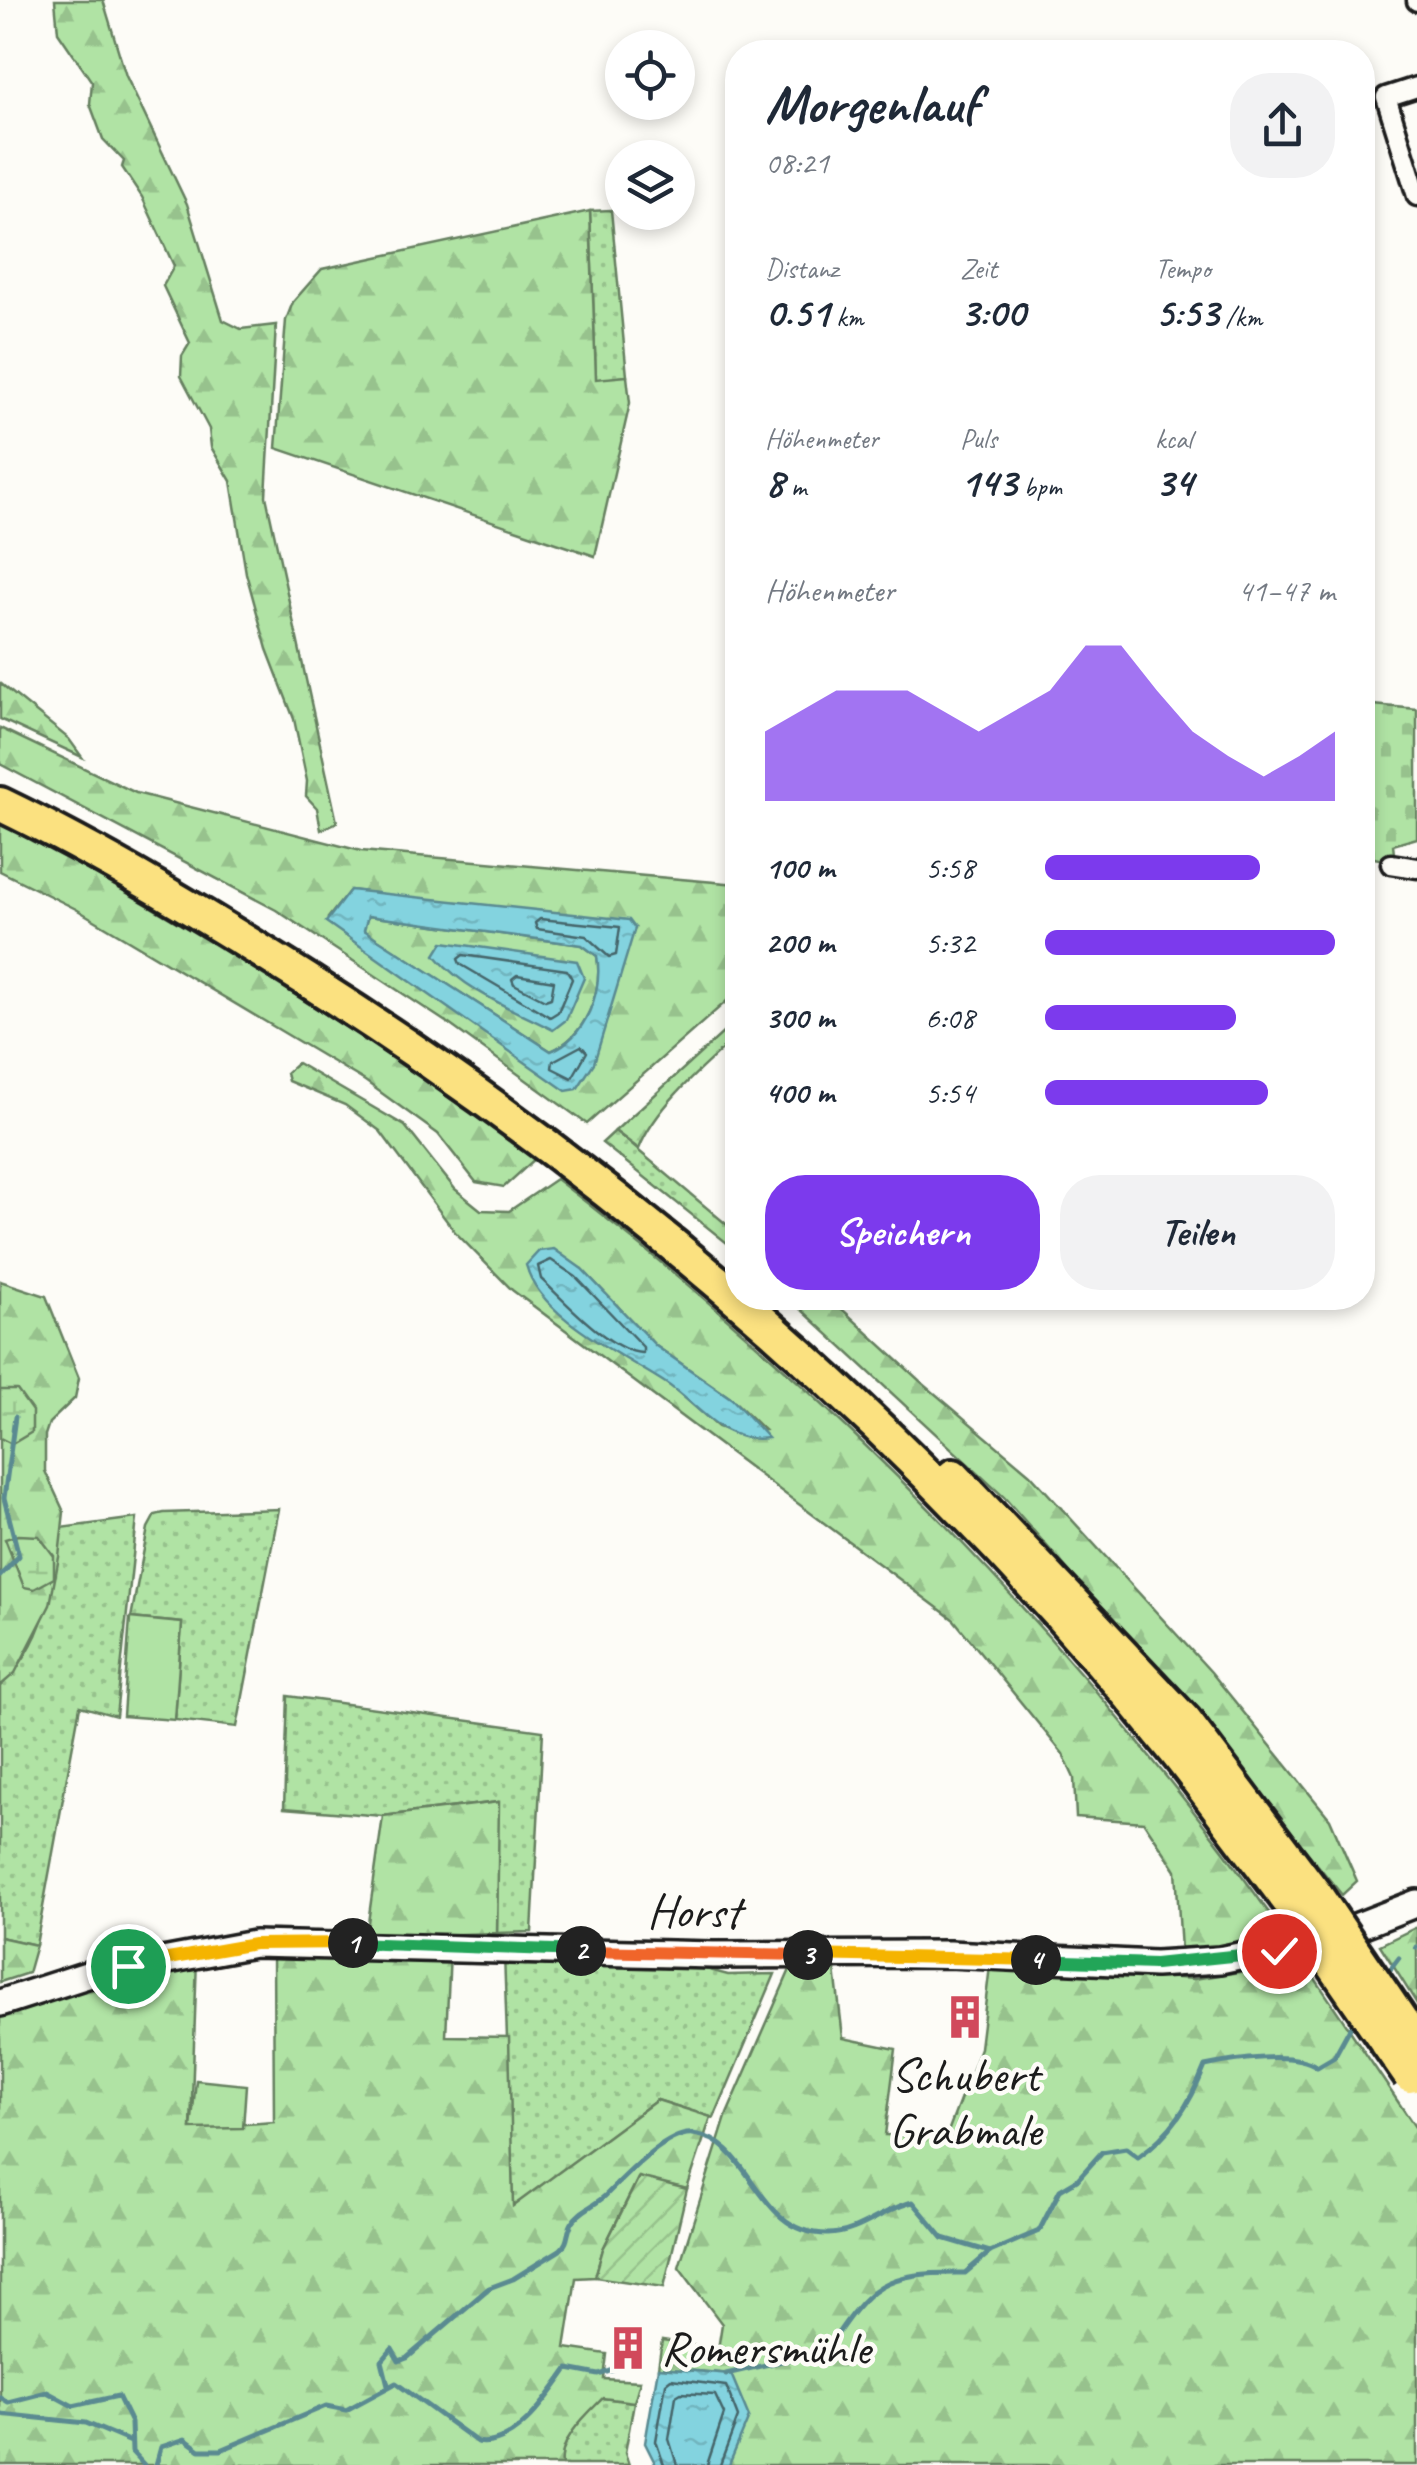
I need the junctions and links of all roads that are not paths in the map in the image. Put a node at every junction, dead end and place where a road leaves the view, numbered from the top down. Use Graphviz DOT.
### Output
graph roads {
  1 [pos="1417,87"];
  2 [pos="1417,196"];
  3 [pos="0,784"];
  4 [pos="0,804"];
  5 [pos="1391,864"];
  6 [pos="1417,868"];
  7 [pos="725,1265"];
  8 [pos="725,1289"];
  9 [pos="749,1310"];
  10 [pos="775,1310"];
  11 [pos="1305,1902"];
  12 [pos="1417,1903"];
  13 [pos="0,2003"];
  14 [pos="1415,2069"];
  1 -- 2 [label="street"];
  3 -- 7 [label="highway"];
  4 -- 8 [label="highway"];
  5 -- 6 [label="street"];
  9 -- 11 [label="highway"];
  10 -- 11 [label="highway"];
  11 -- 14 [label="highway, bridge"];
  12 -- 13 [label="street, Horst"];
}
